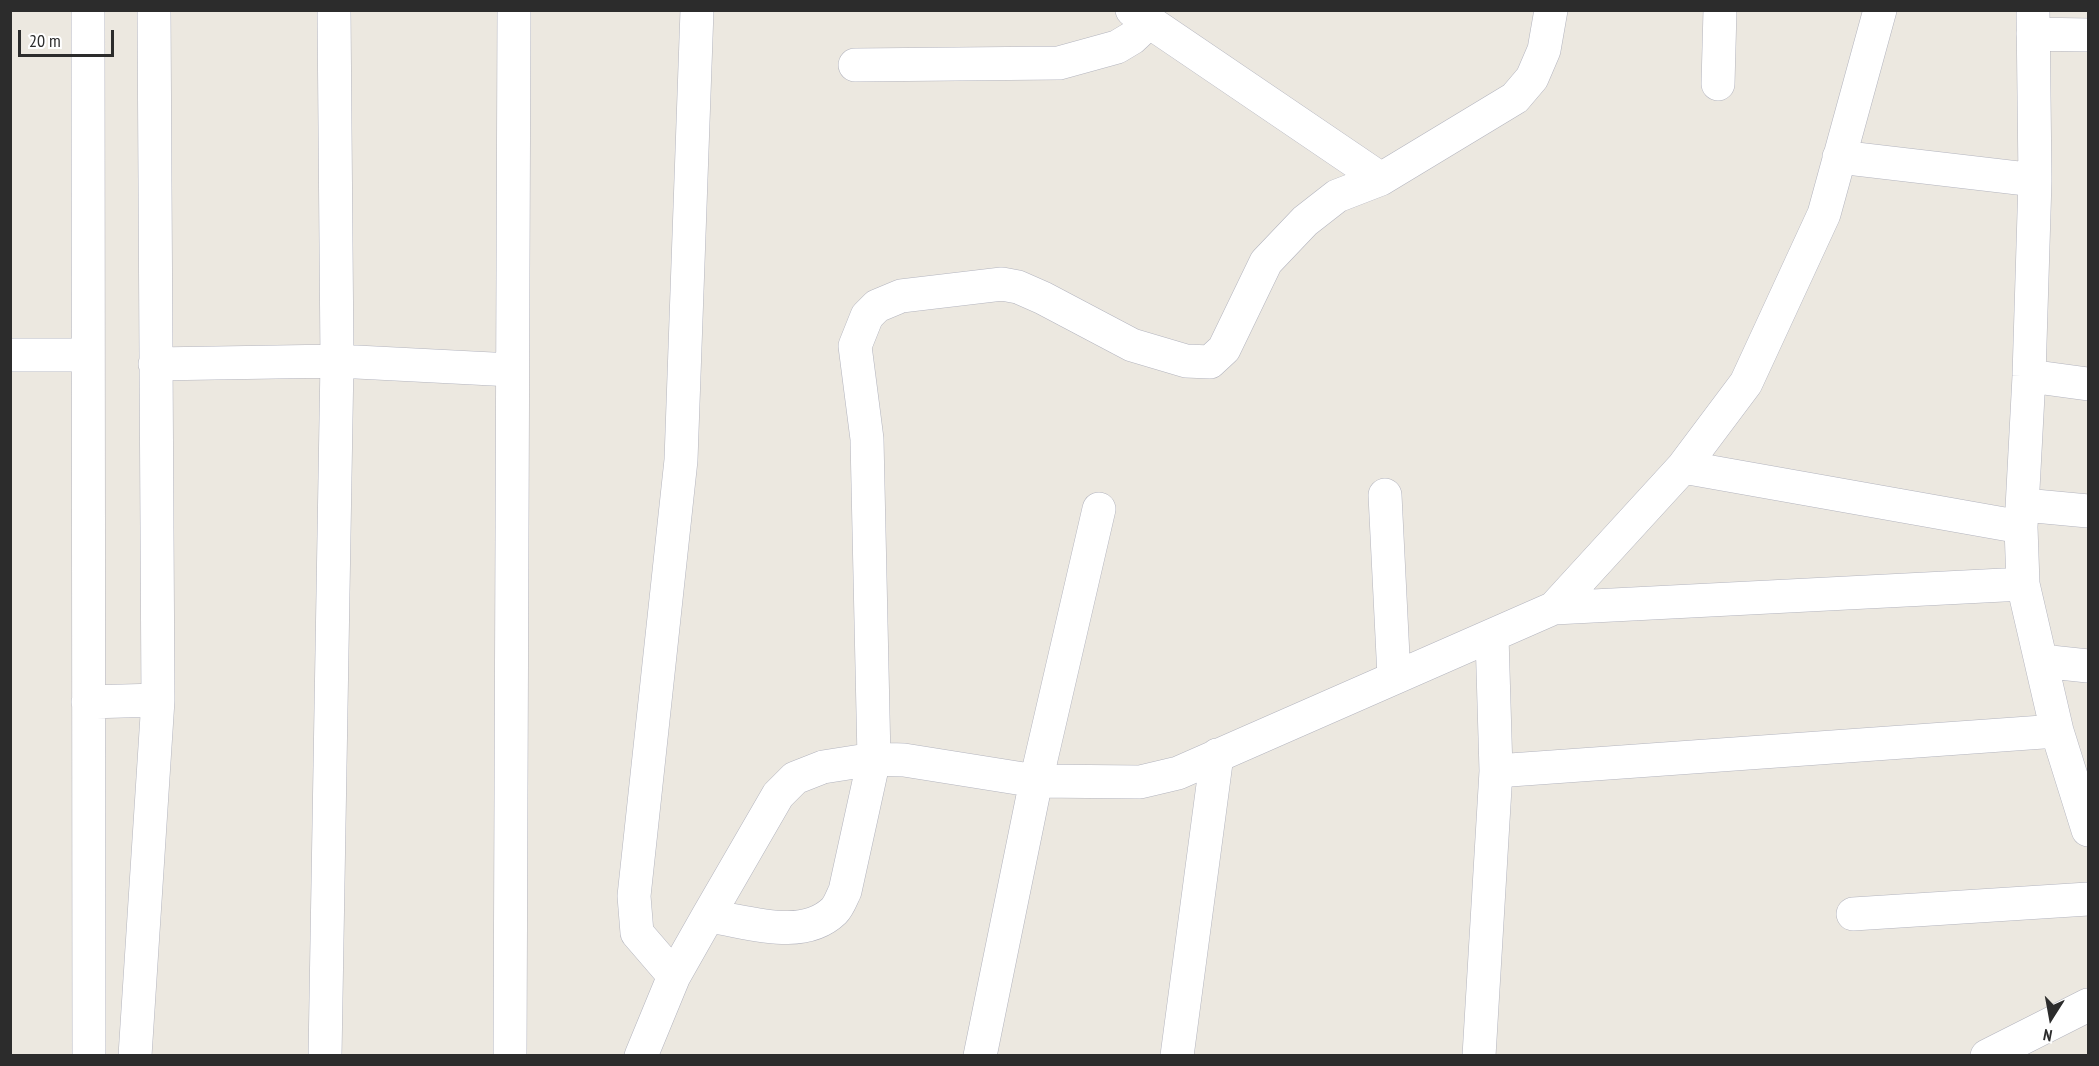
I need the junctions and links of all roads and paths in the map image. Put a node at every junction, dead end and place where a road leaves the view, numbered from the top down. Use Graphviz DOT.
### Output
graph roads {
  1 [pos="88,10"];
  2 [pos="154,10"];
  3 [pos="334,10"];
  4 [pos="514,10"];
  5 [pos="697,10"];
  6 [pos="1551,10"];
  7 [pos="1720,10"];
  8 [pos="1880,10"];
  9 [pos="1140,16"];
  10 [pos="2033,22"];
  11 [pos="2088,36"];
  12 [pos="855,65"];
  13 [pos="1718,84"];
  14 [pos="1839,158"];
  15 [pos="1381,179"];
  16 [pos="2035,180"];
  17 [pos="10,355"];
  18 [pos="88,355"];
  19 [pos="337,361"];
  20 [pos="155,364"];
  21 [pos="512,370"];
  22 [pos="2029,376"];
  23 [pos="2088,384"];
  24 [pos="1683,467"];
  25 [pos="1385,495"];
  26 [pos="1099,509"];
  27 [pos="2088,511"];
  28 [pos="2022,516"];
  29 [pos="2023,584"];
  30 [pos="1554,608"];
  31 [pos="1492,636"];
  32 [pos="2041,661"];
  33 [pos="2088,666"];
  34 [pos="1394,677"];
  35 [pos="158,700"];
  36 [pos="88,702"];
  37 [pos="2057,730"];
  38 [pos="1217,755"];
  39 [pos="874,759"];
  40 [pos="1496,771"];
  41 [pos="1036,781"];
  42 [pos="2088,828"];
  43 [pos="2088,899"];
  44 [pos="1853,914"];
  45 [pos="708,916"];
  46 [pos="674,976"];
  47 [pos="2088,1005"];
  48 [pos="89,1056"];
  49 [pos="135,1056"];
  50 [pos="325,1056"];
  51 [pos="510,1056"];
  52 [pos="641,1056"];
  53 [pos="980,1056"];
  54 [pos="1177,1056"];
  55 [pos="1479,1056"];
  56 [pos="1987,1056"];
  1 -- 18 [label="street"];
  2 -- 20 [label="street"];
  3 -- 19 [label="street"];
  4 -- 21 [label="street"];
  5 -- 46 [label="street"];
  6 -- 15 [label="street"];
  7 -- 13 [label="street"];
  8 -- 14 [label="street"];
  9 -- 12 [label="street"];
  9 -- 15 [label="street"];
  10 -- 11 [label="street"];
  10 -- 16 [label="street"];
  14 -- 16 [label="street"];
  14 -- 24 [label="street"];
  15 -- 39 [label="street"];
  16 -- 22 [label="street"];
  17 -- 18 [label="street"];
  18 -- 36 [label="street"];
  19 -- 20 [label="street"];
  19 -- 21 [label="street"];
  19 -- 50 [label="street"];
  20 -- 35 [label="street"];
  21 -- 51 [label="street"];
  22 -- 23 [label="street"];
  22 -- 28 [label="street"];
  24 -- 28 [label="street"];
  24 -- 30 [label="street"];
  25 -- 34 [label="street"];
  26 -- 41 [label="street"];
  27 -- 28 [label="street"];
  28 -- 29 [label="street"];
  29 -- 30 [label="street"];
  29 -- 32 [label="street"];
  30 -- 31 [label="street"];
  31 -- 34 [label="street"];
  31 -- 40 [label="street"];
  32 -- 33 [label="street"];
  32 -- 37 [label="street"];
  34 -- 38 [label="street"];
  35 -- 36 [label="street"];
  35 -- 49 [label="street"];
  36 -- 48 [label="street"];
  37 -- 40 [label="street"];
  37 -- 42 [label="street"];
  38 -- 41 [label="street"];
  38 -- 54 [label="street"];
  39 -- 41 [label="street"];
  39 -- 45 [label="street"];
  39 -- 45 [label="street"];
  40 -- 55 [label="street"];
  41 -- 53 [label="street"];
  43 -- 44 [label="street"];
  45 -- 46 [label="street"];
  46 -- 52 [label="street"];
  47 -- 56 [label="street"];
}
